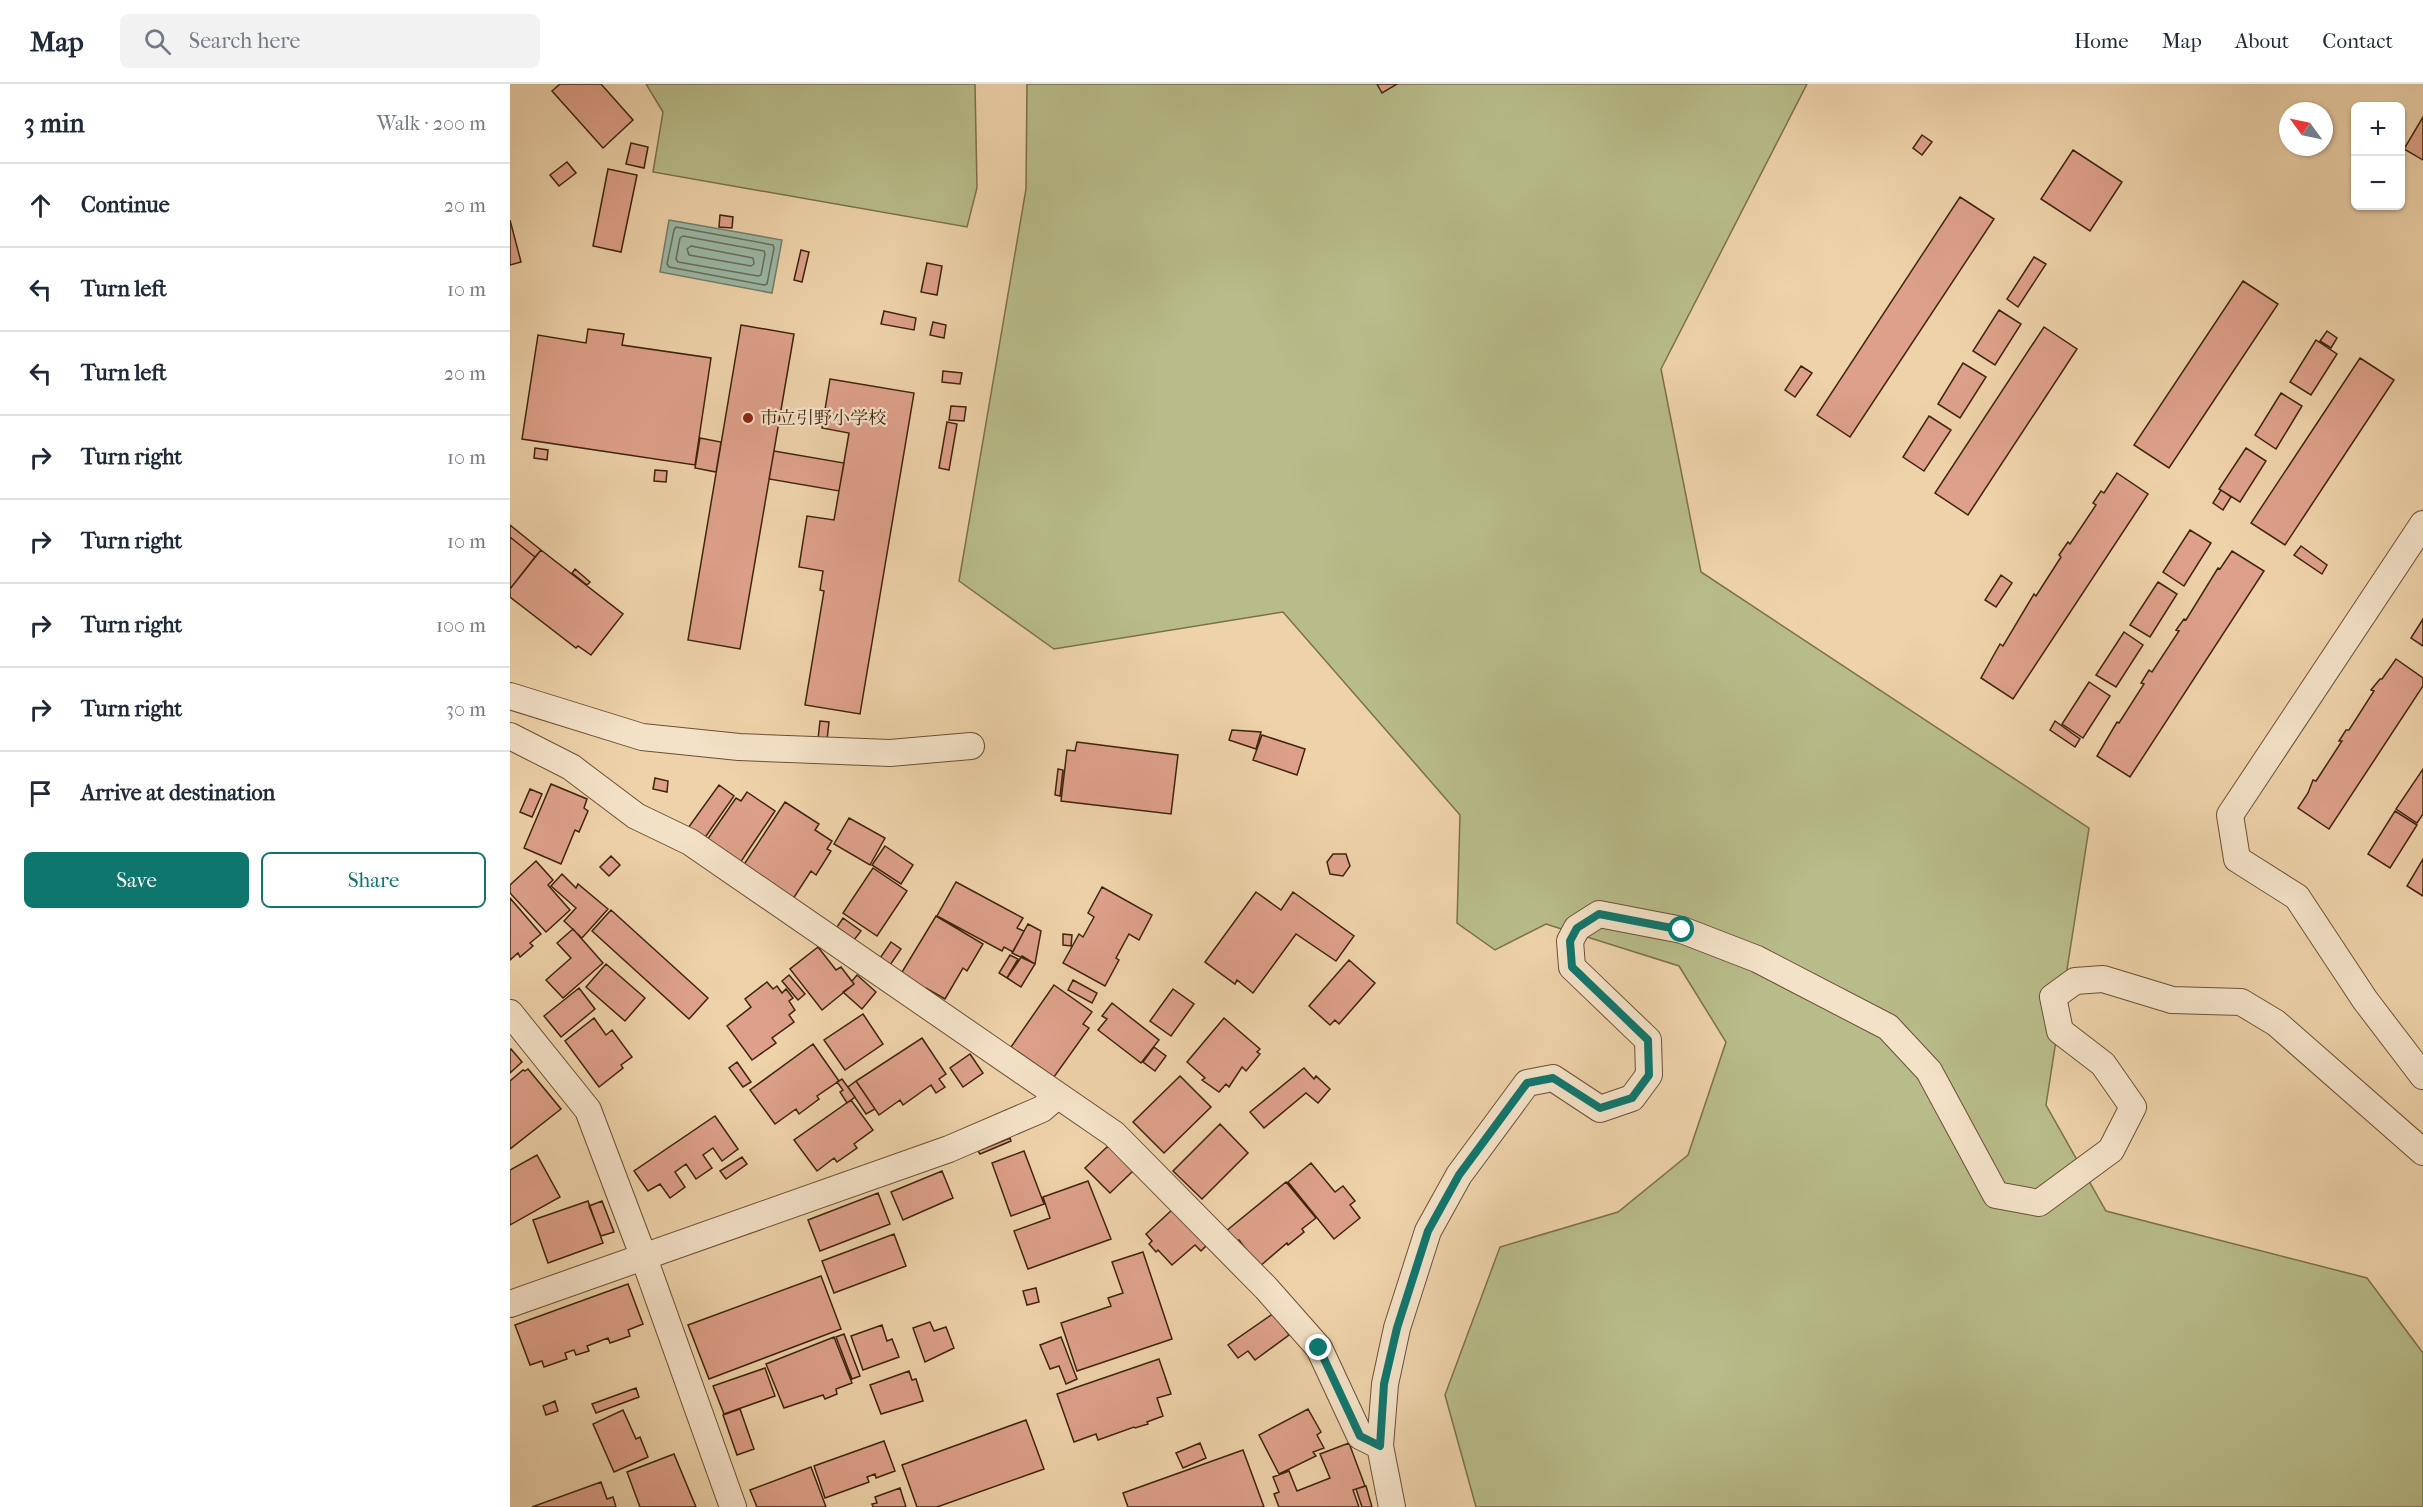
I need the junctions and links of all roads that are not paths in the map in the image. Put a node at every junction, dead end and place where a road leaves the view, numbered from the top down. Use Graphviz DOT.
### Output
graph roads {
  1 [pos="2423,524"];
  2 [pos="510,696"];
  3 [pos="510,736"];
  4 [pos="971,746"];
  5 [pos="510,1013"];
  6 [pos="2423,1076"];
  7 [pos="1057,1096"];
  8 [pos="2423,1152"];
  9 [pos="644,1258"];
  10 [pos="510,1304"];
  11 [pos="1380,1446"];
  12 [pos="733,1507"];
  13 [pos="1392,1507"];
  1 -- 6 [label="street"];
  2 -- 4 [label="street"];
  3 -- 7 [label="street"];
  5 -- 9 [label="street"];
  7 -- 9 [label="street"];
  7 -- 11 [label="street"];
  8 -- 11 [label="street"];
  9 -- 10 [label="street"];
  9 -- 12 [label="street"];
  11 -- 13 [label="street"];
}
